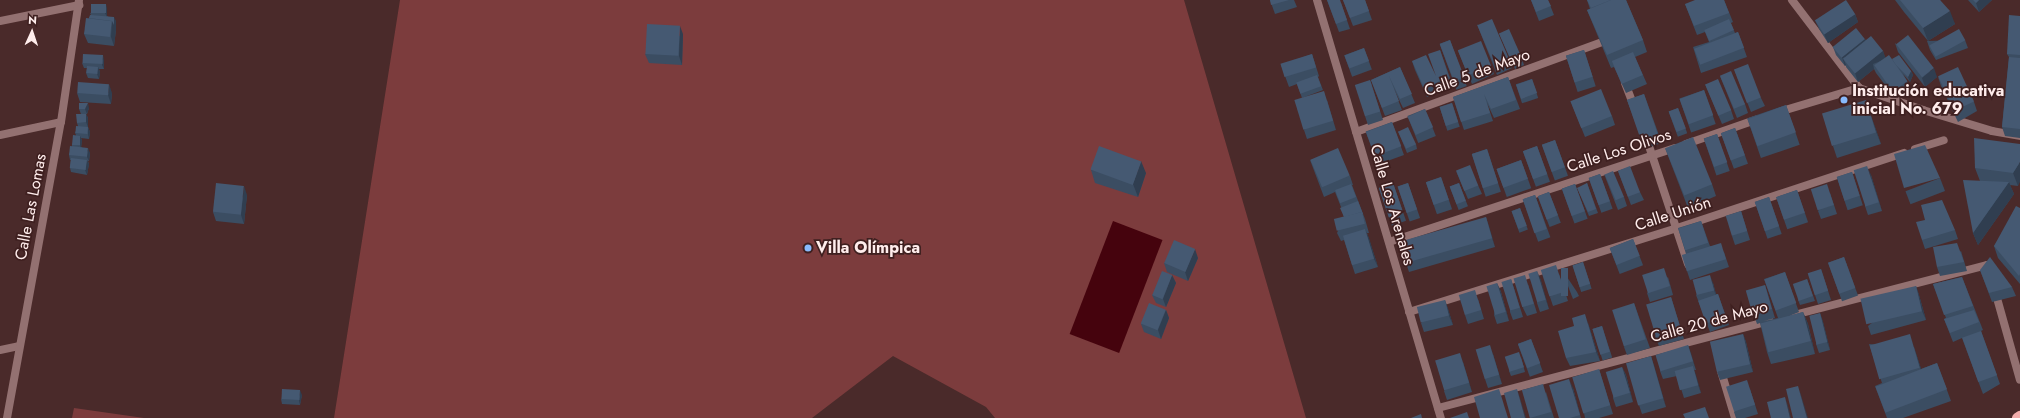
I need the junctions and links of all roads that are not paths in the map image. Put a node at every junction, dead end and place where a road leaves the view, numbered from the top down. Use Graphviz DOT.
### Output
graph roads {
  1 [pos="1317,0"];
  2 [pos="1792,0"];
  3 [pos="79,3"];
  4 [pos="0,21"];
  5 [pos="1608,40"];
  6 [pos="1622,76"];
  7 [pos="1859,88"];
  8 [pos="61,122"];
  9 [pos="1356,132"];
  10 [pos="0,135"];
  11 [pos="2020,136"];
  12 [pos="1944,140"];
  13 [pos="1653,155"];
  14 [pos="1677,228"];
  15 [pos="1389,242"];
  16 [pos="1691,271"];
  17 [pos="1409,312"];
  18 [pos="19,346"];
  19 [pos="0,350"];
  20 [pos="1718,358"];
  21 [pos="2020,380"];
  22 [pos="1438,408"];
  23 [pos="7,418"];
  24 [pos="1440,418"];
  25 [pos="1735,418"];
  1 -- 9 [label="street, Calle Los Arenales"];
  2 -- 7 [label="street"];
  3 -- 4 [label="street"];
  3 -- 8 [label="street, Calle Las Lomas"];
  5 -- 9 [label="street, Calle 5 de Mayo"];
  6 -- 13 [label="street"];
  7 -- 11 [label="street"];
  7 -- 13 [label="street, Calle Los Olivos"];
  8 -- 10 [label="street"];
  8 -- 18 [label="street, Calle Las Lomas"];
  9 -- 15 [label="street, Calle Los Arenales"];
  12 -- 14 [label="street, Calle Unión"];
  13 -- 14 [label="street"];
  13 -- 15 [label="street, Calle Los Olivos"];
  14 -- 16 [label="street"];
  14 -- 17 [label="street, Calle Unión"];
  15 -- 17 [label="street, Calle Los Arenales"];
  17 -- 22 [label="street, Calle Los Arenales"];
  18 -- 19 [label="street"];
  18 -- 23 [label="street, Calle Las Lomas"];
  20 -- 25 [label="street"];
  21 -- 22 [label="street, Calle 20 de Mayo"];
  22 -- 24 [label="street, Calle Los Arenales"];
}
